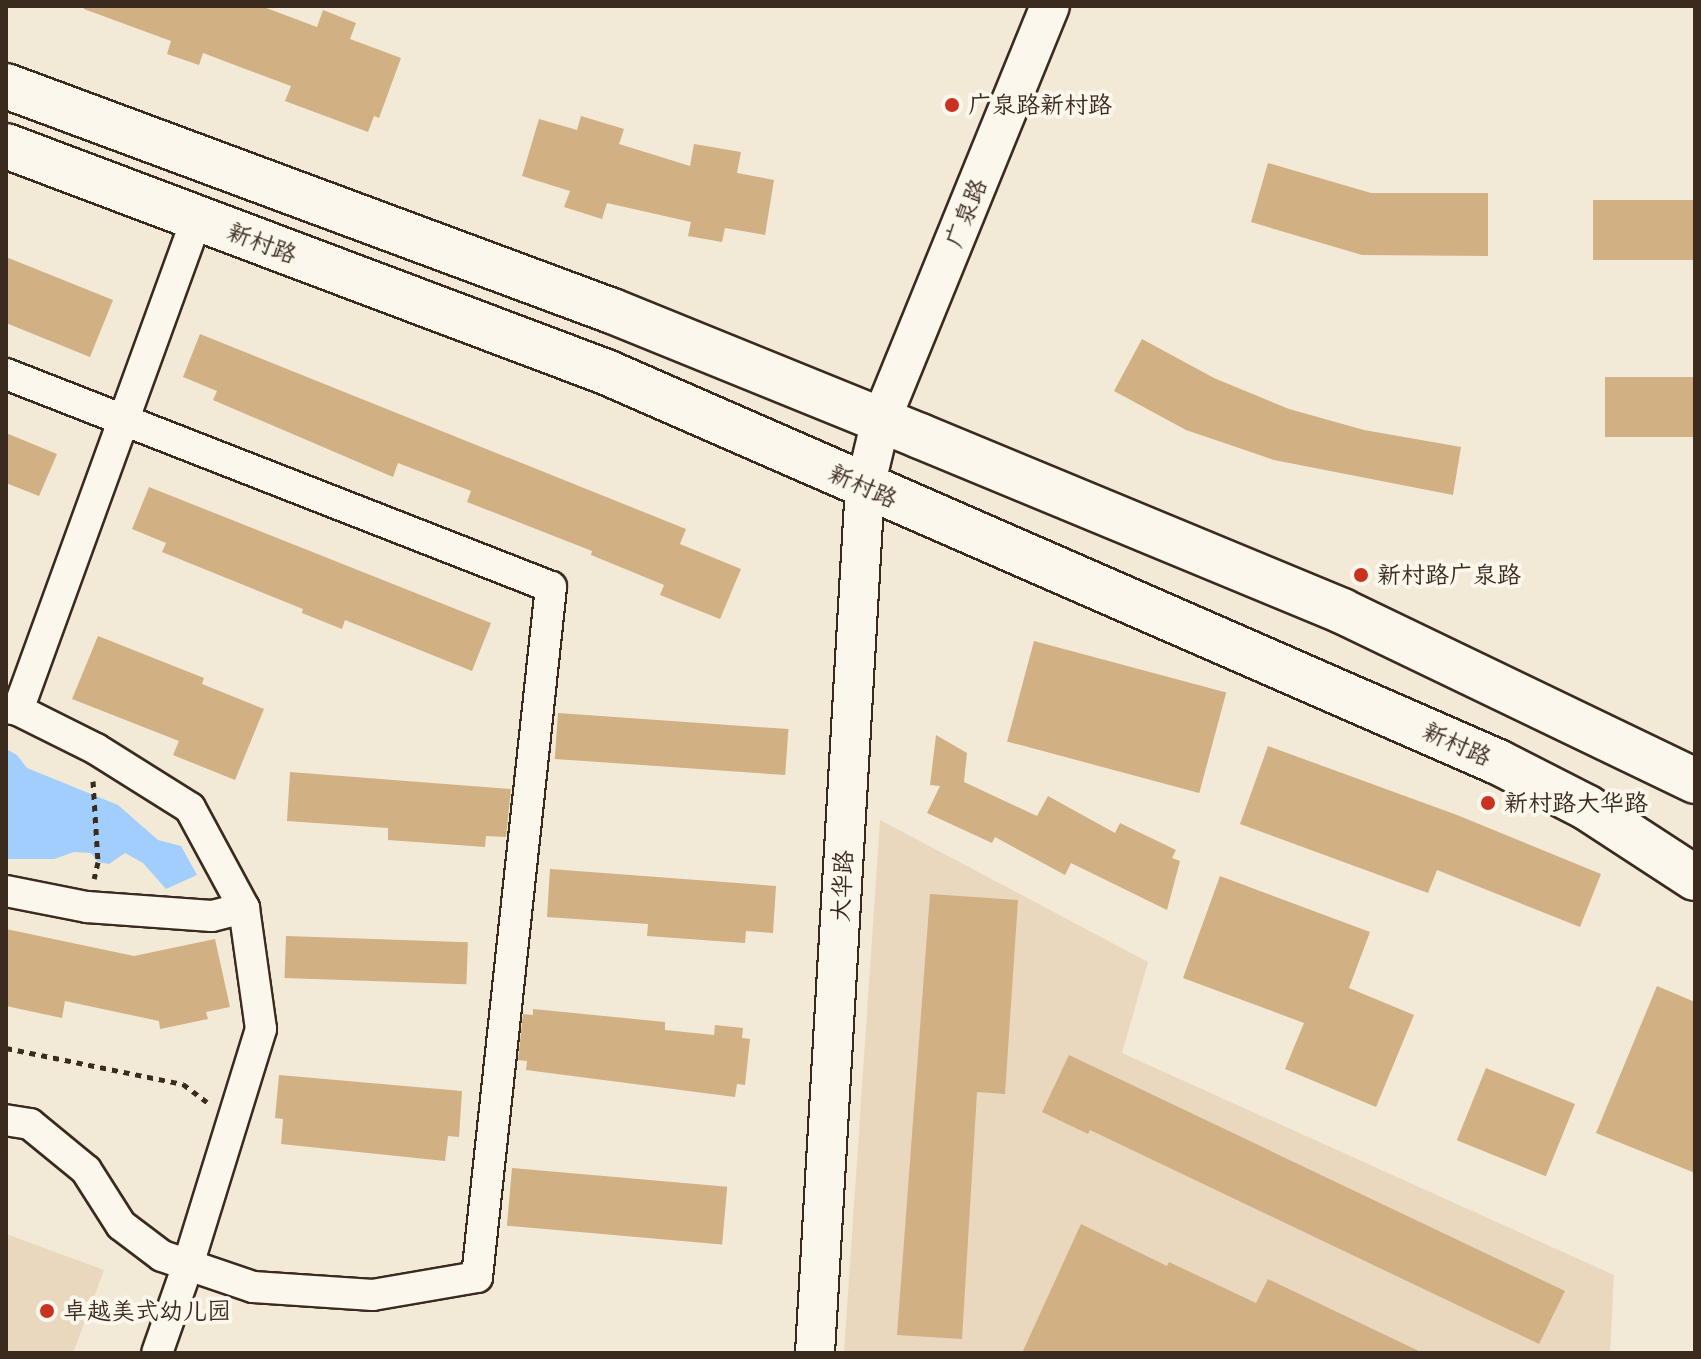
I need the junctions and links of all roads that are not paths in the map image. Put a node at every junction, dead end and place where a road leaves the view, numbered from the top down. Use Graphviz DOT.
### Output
graph roads {
  1 [pos="1050,6"];
  2 [pos="6,86"];
  3 [pos="6,146"];
  4 [pos="197,218"];
  5 [pos="6,374"];
  6 [pos="124,420"];
  7 [pos="881,420"];
  8 [pos="865,487"];
  9 [pos="12,709"];
  10 [pos="1695,781"];
  11 [pos="1695,878"];
  12 [pos="6,891"];
  13 [pos="244,908"];
  14 [pos="6,1120"];
  15 [pos="188,1265"];
  16 [pos="157,1353"];
  17 [pos="815,1353"];
  1 -- 7 [label="street, 广泉路"];
  2 -- 7 [label="main road"];
  3 -- 4 [label="main road, 新村路"];
  4 -- 6 [label="street"];
  4 -- 8 [label="main road, 新村路"];
  5 -- 6 [label="street"];
  6 -- 9 [label="street"];
  6 -- 15 [label="street"];
  7 -- 8 [label="street, 大华路"];
  7 -- 10 [label="main road"];
  8 -- 11 [label="main road, 新村路"];
  8 -- 17 [label="street, 大华路"];
  9 -- 13 [label="street"];
  12 -- 13 [label="street"];
  13 -- 15 [label="street"];
  14 -- 15 [label="street"];
  15 -- 16 [label="street"];
}
